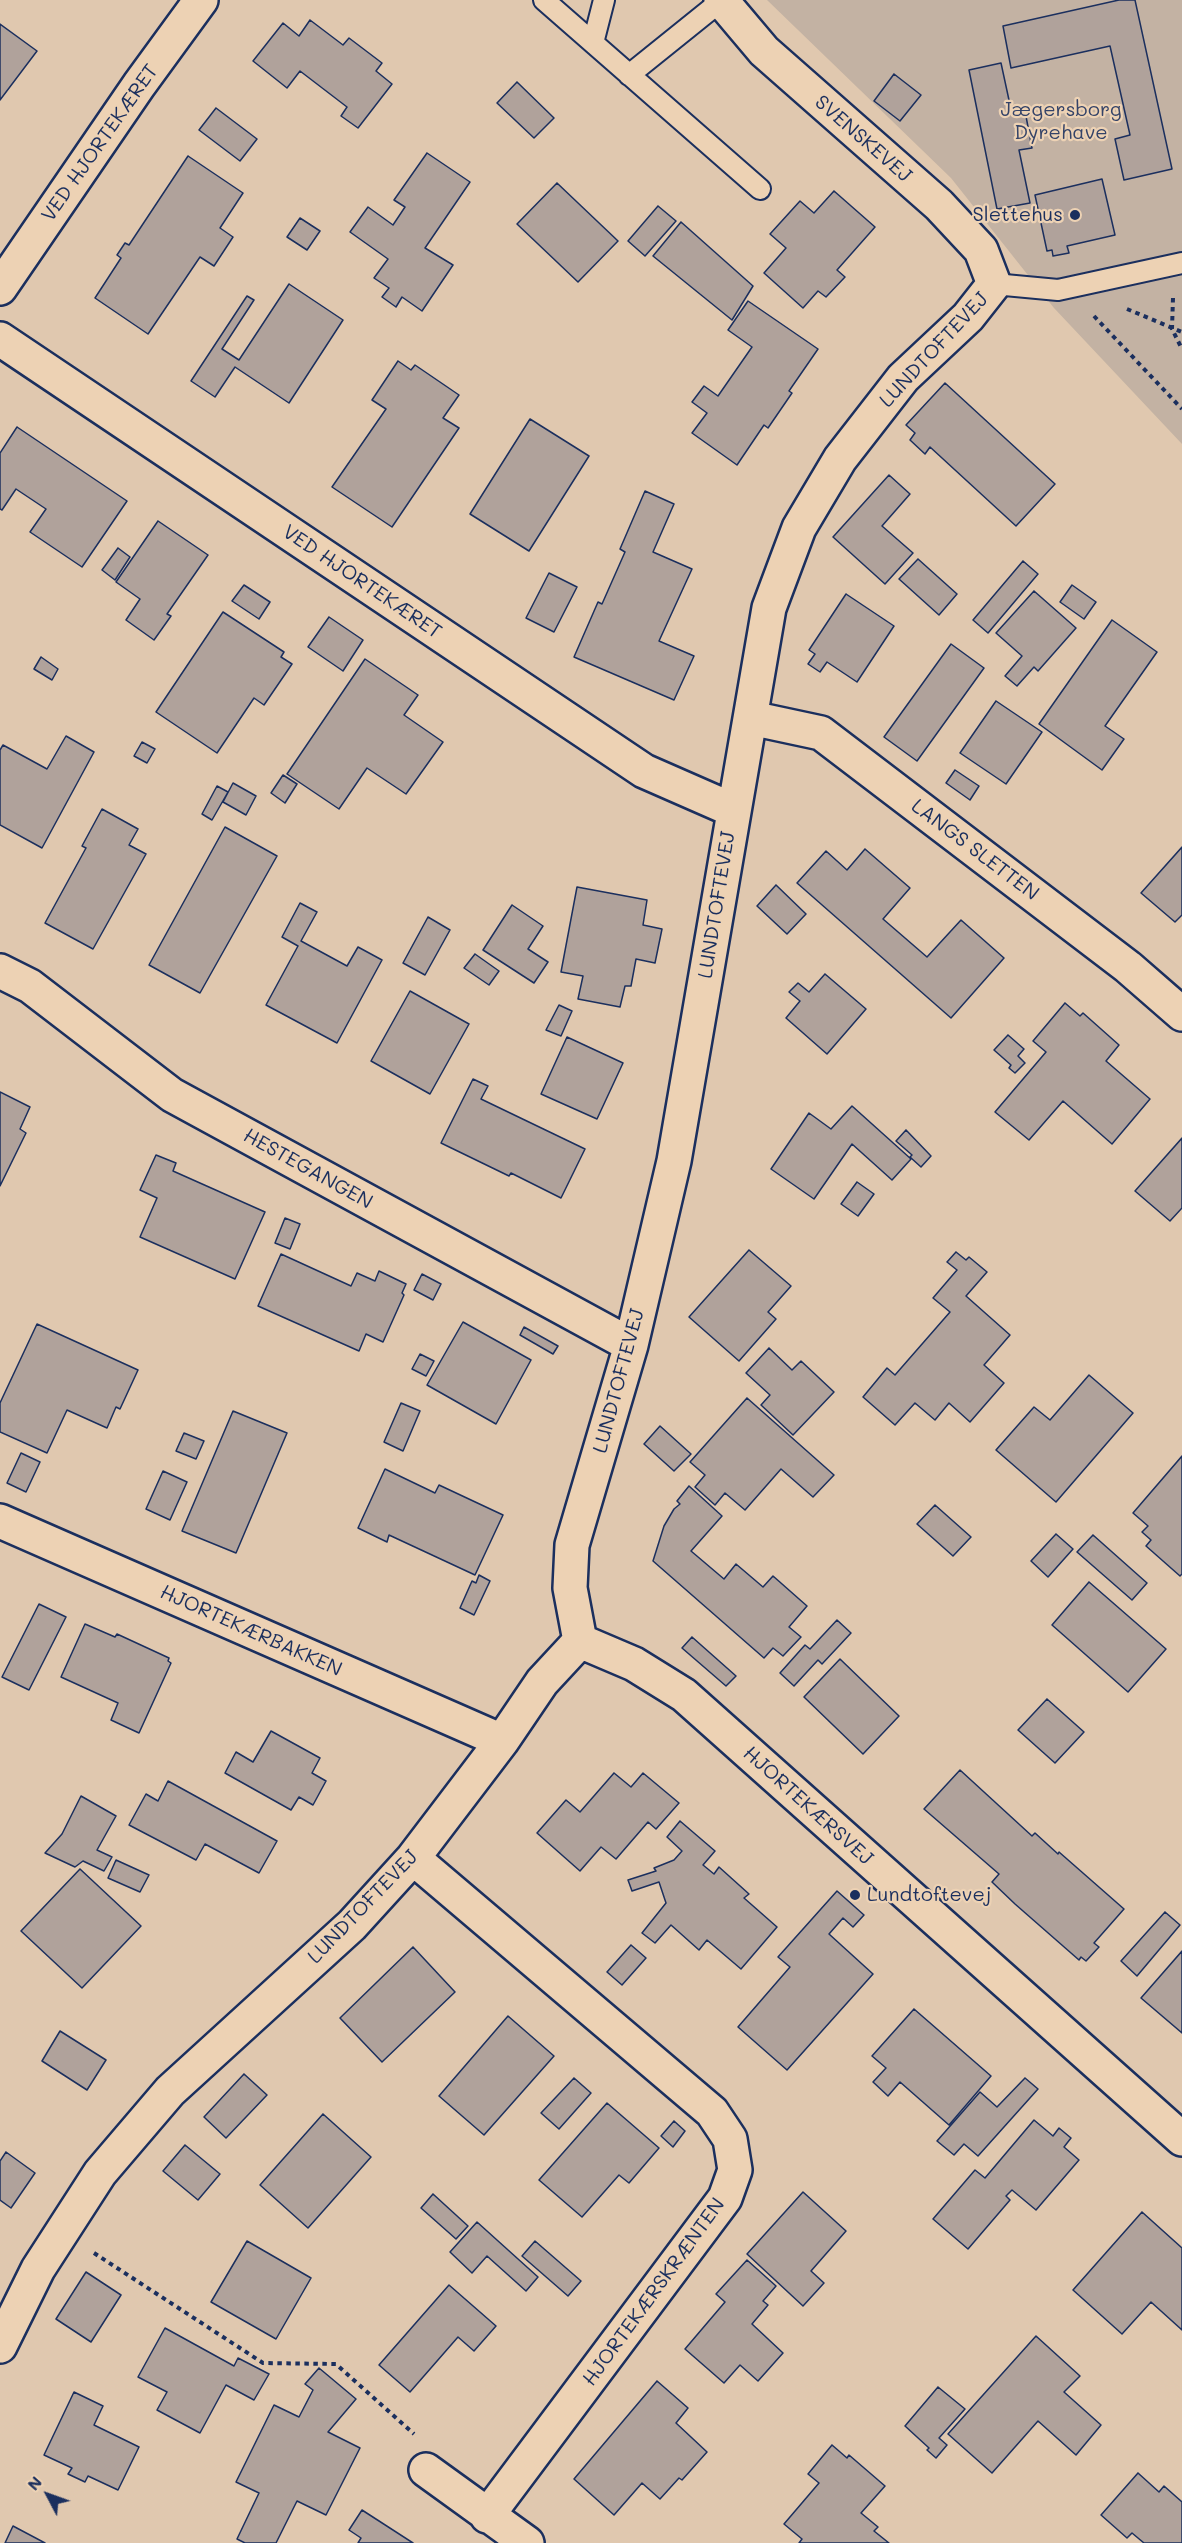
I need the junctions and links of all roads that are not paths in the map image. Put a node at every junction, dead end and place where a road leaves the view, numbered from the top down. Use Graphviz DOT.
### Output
graph roads {
  1 [pos="201,0"];
  2 [pos="544,0"];
  3 [pos="604,0"];
  4 [pos="721,0"];
  5 [pos="593,43"];
  6 [pos="629,75"];
  7 [pos="760,189"];
  8 [pos="1178,264"];
  9 [pos="994,284"];
  10 [pos="0,288"];
  11 [pos="0,339"];
  12 [pos="751,718"];
  13 [pos="733,810"];
  14 [pos="0,971"];
  15 [pos="1182,1014"];
  16 [pos="630,1345"];
  17 [pos="0,1521"];
  18 [pos="580,1641"];
  19 [pos="501,1741"];
  20 [pos="413,1858"];
  21 [pos="1182,2139"];
  22 [pos="0,2346"];
  23 [pos="426,2470"];
  24 [pos="487,2516"];
  25 [pos="527,2543"];
  1 -- 10 [label="street, VED HJORTEKÆRET"];
  2 -- 5 [label="lane"];
  3 -- 5 [label="lane"];
  4 -- 6 [label="lane"];
  4 -- 9 [label="street, SVENSKEVEJ"];
  5 -- 6 [label="lane"];
  6 -- 7 [label="lane"];
  8 -- 9 [label="lane"];
  9 -- 12 [label="street, LUNDTOFTEVEJ"];
  11 -- 13 [label="street, VED HJORTEKÆRET"];
  12 -- 13 [label="street, LUNDTOFTEVEJ"];
  12 -- 15 [label="street, LANGS SLETTEN"];
  13 -- 16 [label="street, LUNDTOFTEVEJ"];
  14 -- 16 [label="street, HESTEGANGEN"];
  16 -- 18 [label="street, LUNDTOFTEVEJ"];
  17 -- 19 [label="street, HJORTEKÆRBAKKEN"];
  18 -- 19 [label="street, LUNDTOFTEVEJ"];
  18 -- 21 [label="street, HJORTEKÆRSVEJ"];
  19 -- 20 [label="street, LUNDTOFTEVEJ"];
  20 -- 22 [label="street, LUNDTOFTEVEJ"];
  20 -- 24 [label="street, HJORTEKÆRSKRÆNTEN"];
  23 -- 24 [label="street"];
  24 -- 25 [label="street"];
}
